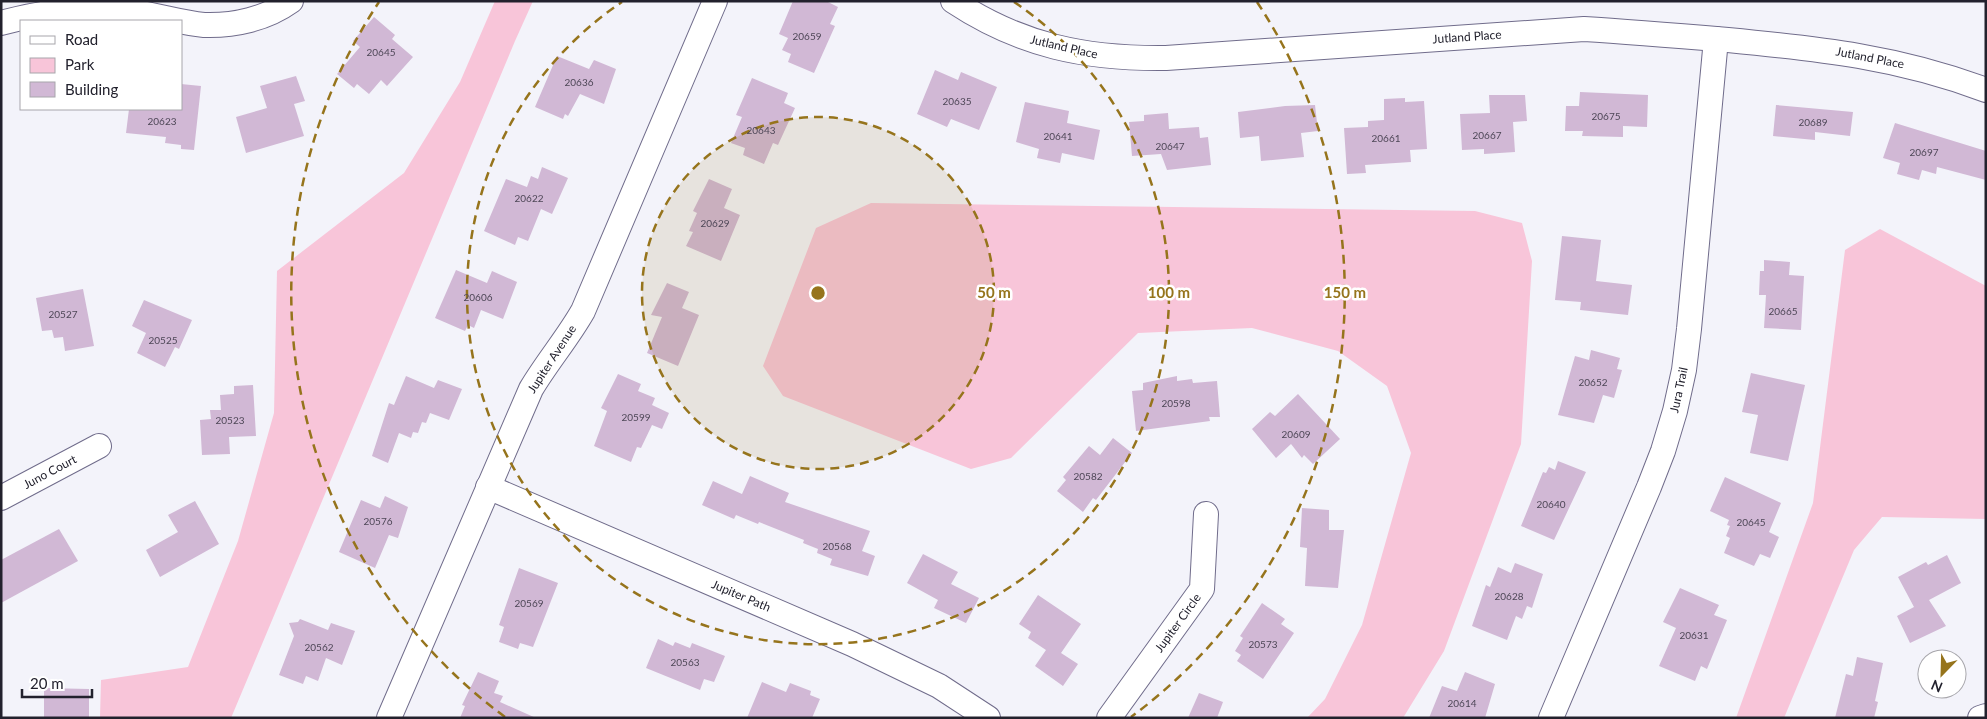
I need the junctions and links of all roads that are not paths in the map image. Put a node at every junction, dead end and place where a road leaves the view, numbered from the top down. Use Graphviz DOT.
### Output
graph roads {
  1 [pos="291,1"];
  2 [pos="715,1"];
  3 [pos="953,1"];
  4 [pos="177,20"];
  5 [pos="182,21"];
  6 [pos="1,23"];
  7 [pos="1716,39"];
  8 [pos="1986,90"];
  9 [pos="99,446"];
  10 [pos="488,487"];
  11 [pos="1,498"];
  12 [pos="1206,514"];
  13 [pos="1986,716"];
  14 [pos="389,718"];
  15 [pos="988,718"];
  16 [pos="1109,718"];
  17 [pos="1550,718"];
  18 [pos="1980,718"];
  1 -- 5 [label="street"];
  2 -- 10 [label="street, Jupiter Avenue"];
  3 -- 7 [label="street, Jutland Place"];
  4 -- 6 [label="street"];
  7 -- 8 [label="street, Jutland Place"];
  7 -- 17 [label="street, Jura Trail"];
  9 -- 11 [label="street, Juno Court"];
  10 -- 14 [label="street, Jupiter Avenue"];
  10 -- 15 [label="street, Jupiter Path"];
  12 -- 16 [label="street, Jupiter Circle"];
  13 -- 18 [label="street"];
}
